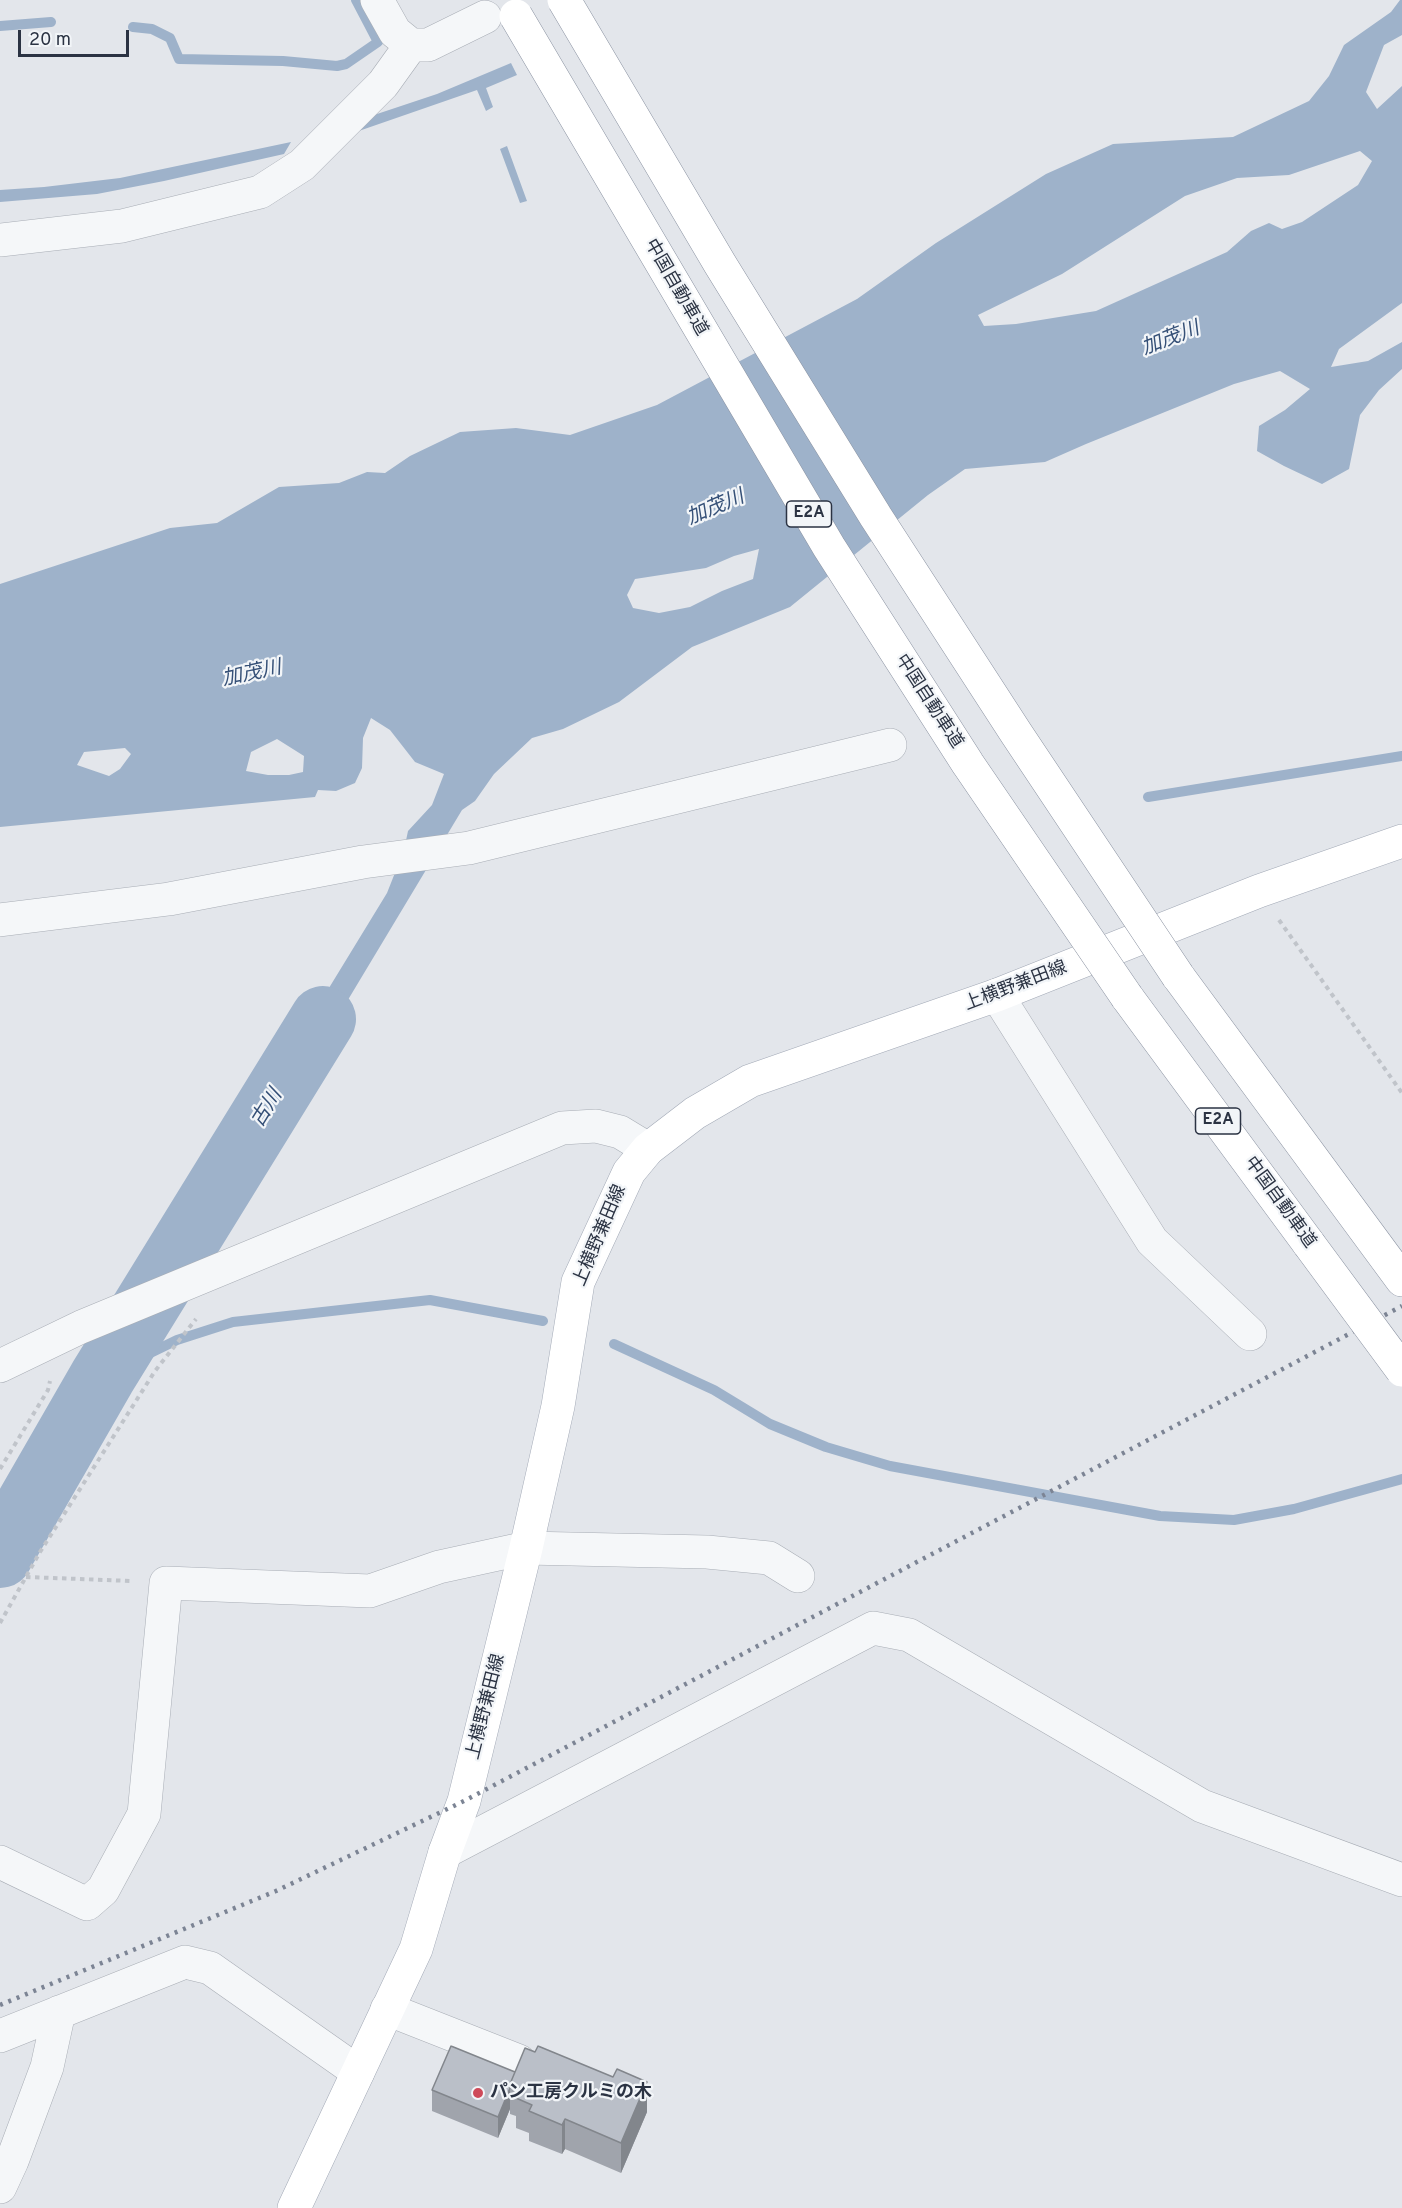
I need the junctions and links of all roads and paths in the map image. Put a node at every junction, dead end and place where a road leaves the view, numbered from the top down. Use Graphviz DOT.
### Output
graph roads {
  1 [pos="377,0"];
  2 [pos="564,0"];
  3 [pos="502,11"];
  4 [pos="411,45"];
  5 [pos="0,240"];
  6 [pos="890,745"];
  7 [pos="1402,840"];
  8 [pos="1259,891"];
  9 [pos="0,920"];
  10 [pos="997,995"];
  11 [pos="1402,1094"];
  12 [pos="648,1149"];
  13 [pos="1402,1280"];
  14 [pos="202,1310"];
  15 [pos="71,1332"];
  16 [pos="1250,1334"];
  17 [pos="0,1366"];
  18 [pos="1402,1370"];
  19 [pos="0,1469"];
  20 [pos="526,1548"];
  21 [pos="798,1576"];
  22 [pos="26,1577"];
  23 [pos="166,1583"];
  24 [pos="0,1623"];
  25 [pos="445,1852"];
  26 [pos="0,1862"];
  27 [pos="1402,1880"];
  28 [pos="387,2009"];
  29 [pos="59,2012"];
  30 [pos="0,2036"];
  31 [pos="519,2061"];
  32 [pos="358,2072"];
  33 [pos="0,2187"];
  34 [pos="294,2208"];
  1 -- 4 [label="street"];
  2 -- 13 [label="main road, bridge"];
  3 -- 4 [label="street"];
  3 -- 18 [label="main road, 中国自動車道 / E2A, bridge"];
  4 -- 5 [label="street"];
  6 -- 9 [label="street"];
  7 -- 8 [label="main road, 上横野兼田線"];
  8 -- 10 [label="main road, 上横野兼田線"];
  8 -- 11 [label="path"];
  10 -- 12 [label="main road, 上横野兼田線"];
  10 -- 16 [label="street"];
  12 -- 15 [label="street"];
  12 -- 20 [label="main road, 上横野兼田線"];
  14 -- 22 [label="path"];
  15 -- 17 [label="street"];
  15 -- 19 [label="path"];
  20 -- 21 [label="street"];
  20 -- 23 [label="street"];
  20 -- 25 [label="main road, 上横野兼田線"];
  22 -- 23 [label="path"];
  22 -- 24 [label="path"];
  23 -- 26 [label="street"];
  25 -- 27 [label="street"];
  25 -- 28 [label="main road, 上横野兼田線"];
  28 -- 31 [label="street"];
  28 -- 32 [label="main road, 上横野兼田線"];
  29 -- 30 [label="street"];
  29 -- 32 [label="street"];
  29 -- 33 [label="street"];
  32 -- 34 [label="main road, 上横野兼田線"];
}
